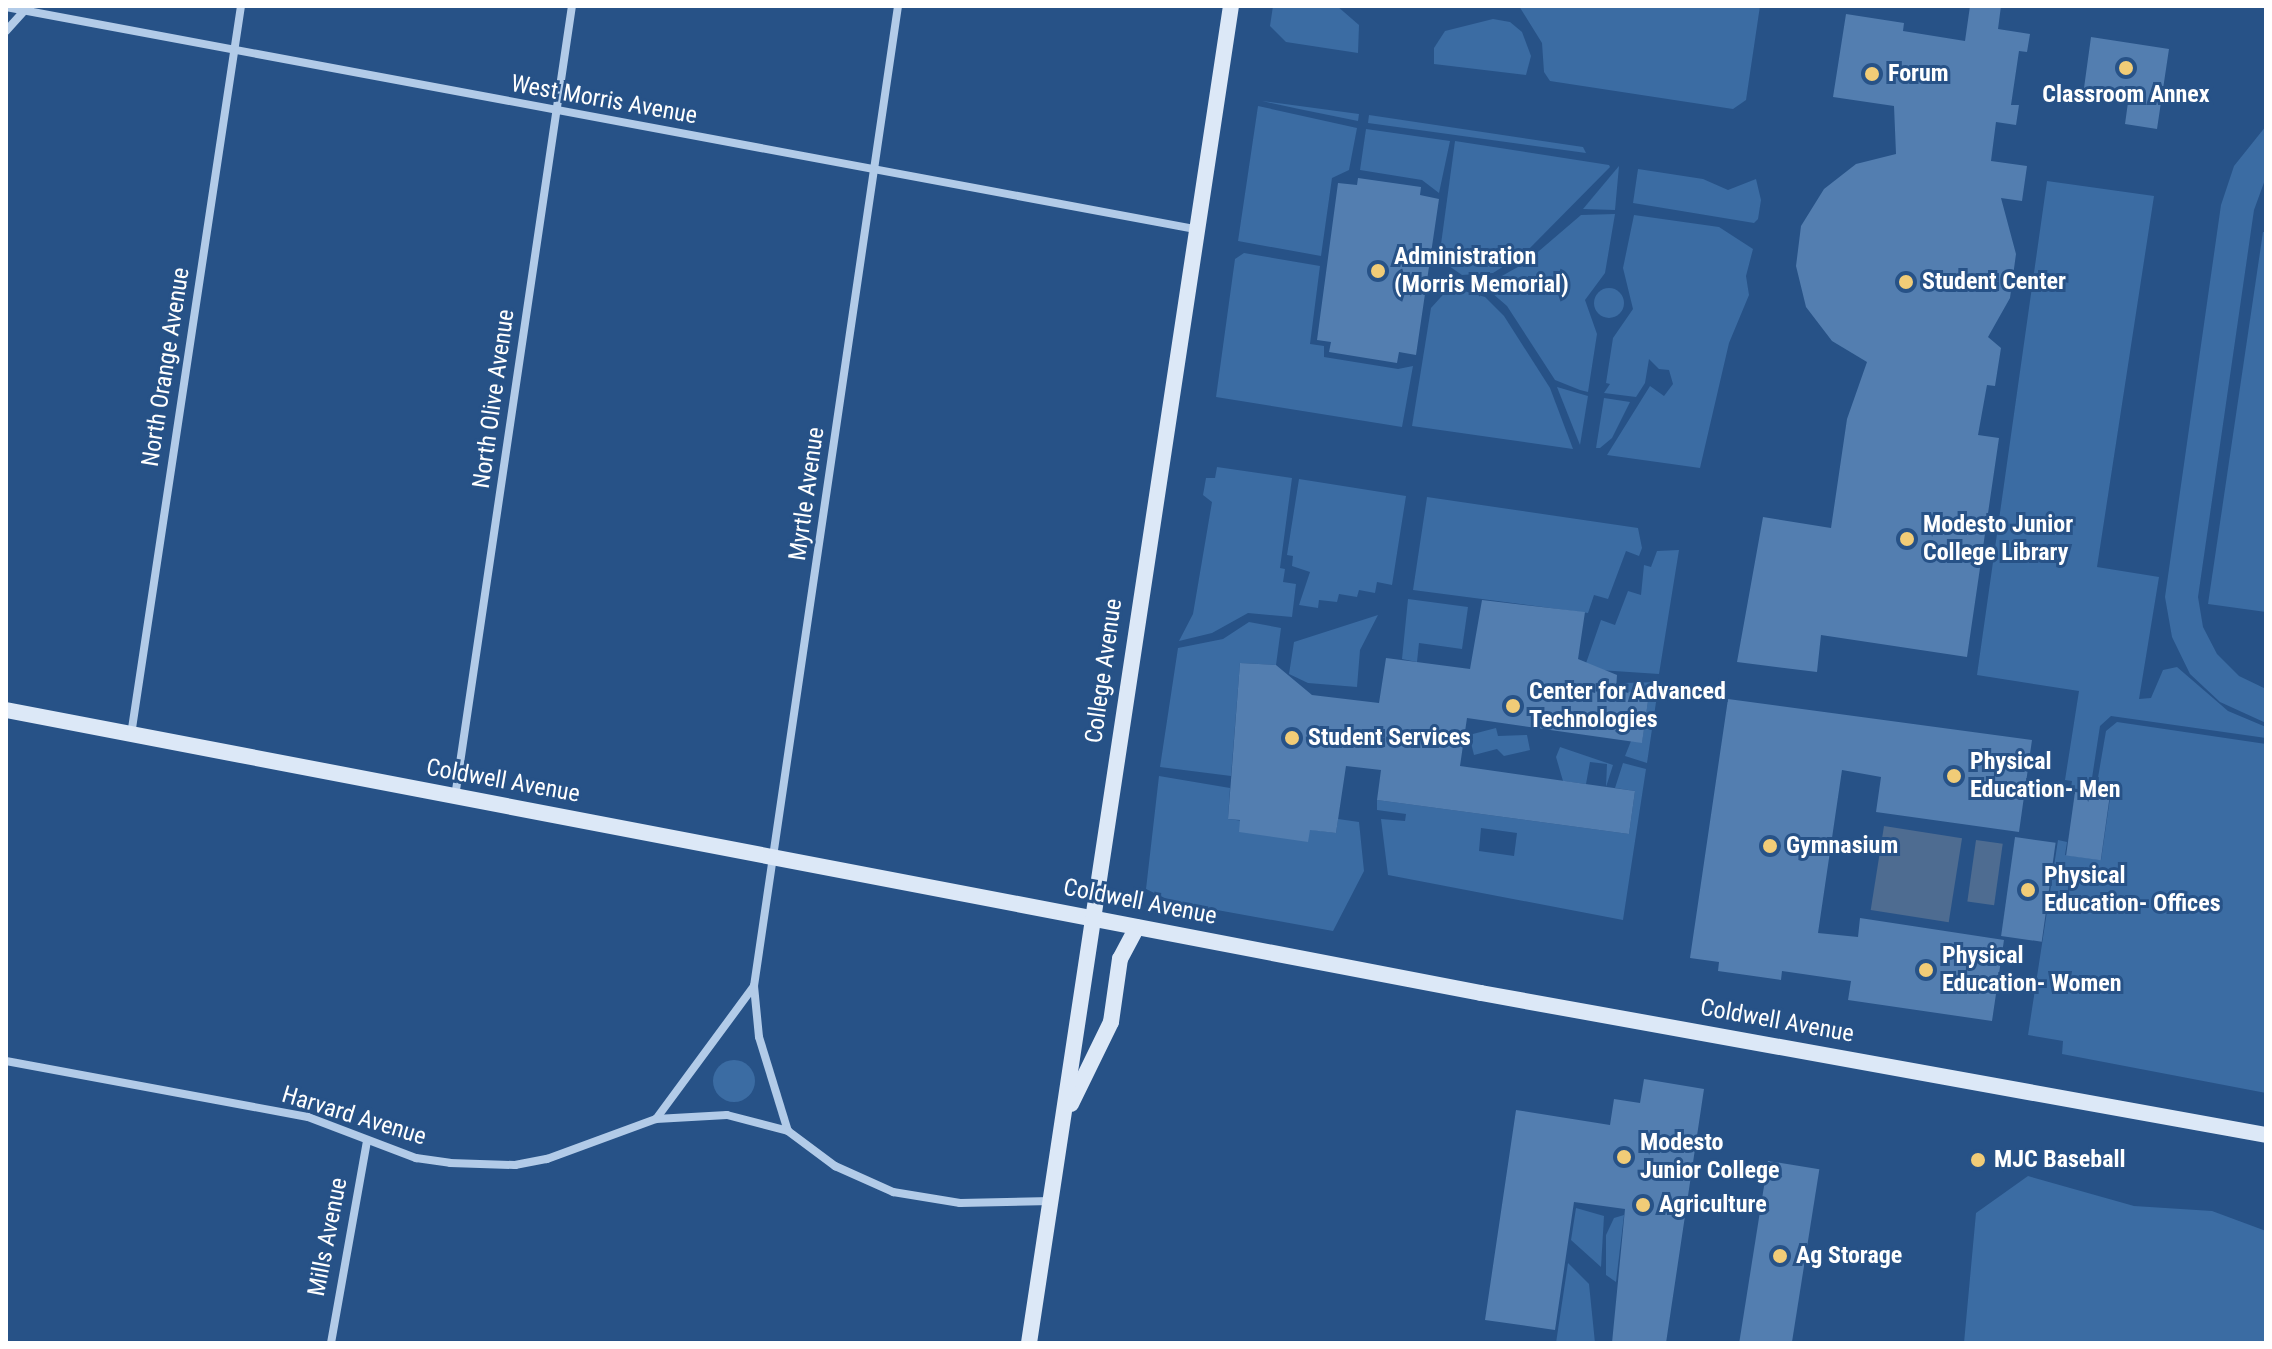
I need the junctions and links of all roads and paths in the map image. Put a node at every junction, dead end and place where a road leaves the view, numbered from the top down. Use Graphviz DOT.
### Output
graph roads {
  1 [pos="241,6"];
  2 [pos="572,6"];
  3 [pos="898,6"];
  4 [pos="1231,6"];
  5 [pos="6,7"];
  6 [pos="28,8"];
  7 [pos="6,31"];
  8 [pos="234,51"];
  9 [pos="556,112"];
  10 [pos="872,171"];
  11 [pos="1195,229"];
  12 [pos="6,710"];
  13 [pos="131,735"];
  14 [pos="455,797"];
  15 [pos="776,859"];
  16 [pos="1093,919"];
  17 [pos="1137,927"];
  18 [pos="754,986"];
  19 [pos="6,1061"];
  20 [pos="1066,1112"];
  21 [pos="656,1119"];
  22 [pos="788,1131"];
  23 [pos="2266,1135"];
  24 [pos="367,1140"];
  25 [pos="1051,1201"];
  26 [pos="331,1343"];
  27 [pos="1029,1343"];
  1 -- 8 [label="street, North Orange Avenue"];
  2 -- 9 [label="street, North Olive Avenue"];
  3 -- 10 [label="street, Myrtle Avenue"];
  4 -- 11 [label="street, College Avenue"];
  5 -- 6 [label="street, West Morris Avenue"];
  6 -- 7 [label="street"];
  6 -- 8 [label="street, West Morris Avenue"];
  8 -- 9 [label="street, West Morris Avenue"];
  8 -- 13 [label="street, North Orange Avenue"];
  9 -- 10 [label="street, West Morris Avenue"];
  9 -- 14 [label="street, North Olive Avenue"];
  10 -- 11 [label="street, West Morris Avenue"];
  10 -- 15 [label="street, Myrtle Avenue"];
  11 -- 16 [label="street, College Avenue"];
  12 -- 13 [label="street, Coldwell Avenue"];
  13 -- 14 [label="street, Coldwell Avenue"];
  14 -- 15 [label="street, Coldwell Avenue"];
  15 -- 16 [label="street, Coldwell Avenue"];
  15 -- 18 [label="street, Myrtle Avenue"];
  16 -- 17 [label="street, Coldwell Avenue"];
  16 -- 20 [label="street, College Avenue"];
  17 -- 20 [label="street"];
  17 -- 23 [label="street, Coldwell Avenue"];
  18 -- 21 [label="street, Myrtle Avenue"];
  18 -- 22 [label="street, Myrtle Avenue"];
  19 -- 24 [label="street, Harvard Avenue"];
  20 -- 25 [label="street, College Avenue"];
  21 -- 22 [label="street, Harvard Avenue"];
  21 -- 24 [label="street, Harvard Avenue"];
  22 -- 25 [label="street, Harvard Avenue"];
  24 -- 26 [label="street, Mills Avenue"];
  25 -- 27 [label="street, College Avenue"];
}
